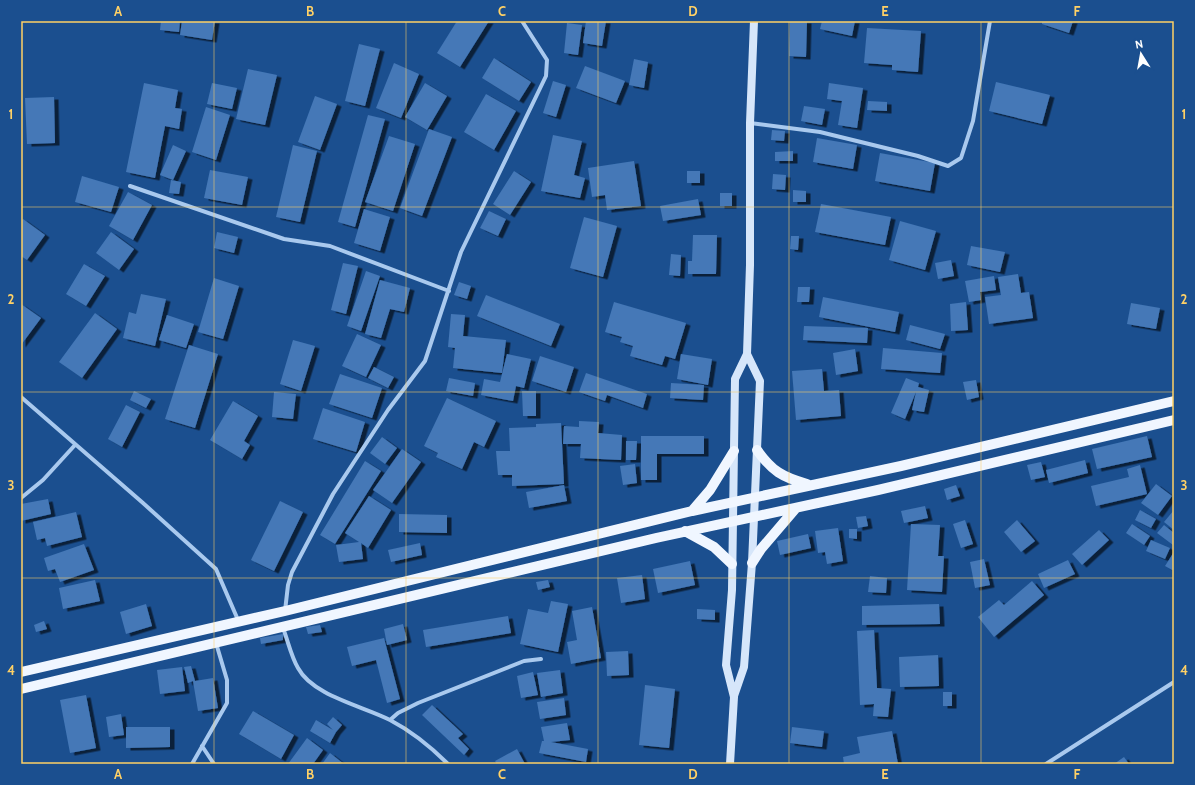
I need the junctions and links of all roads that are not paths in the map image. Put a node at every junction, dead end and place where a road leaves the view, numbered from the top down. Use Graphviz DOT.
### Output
graph roads {
  1 [pos="522,21"];
  2 [pos="754,21"];
  3 [pos="990,21"];
  4 [pos="750,123"];
  5 [pos="130,186"];
  6 [pos="449,291"];
  7 [pos="747,354"];
  8 [pos="21,397"];
  9 [pos="1174,401"];
  10 [pos="1174,420"];
  11 [pos="75,445"];
  12 [pos="757,450"];
  13 [pos="734,451"];
  14 [pos="809,485"];
  15 [pos="755,496"];
  16 [pos="21,498"];
  17 [pos="733,502"];
  18 [pos="796,508"];
  19 [pos="692,511"];
  20 [pos="754,517"];
  21 [pos="734,521"];
  22 [pos="685,531"];
  23 [pos="752,563"];
  24 [pos="732,564"];
  25 [pos="285,611"];
  26 [pos="238,620"];
  27 [pos="283,628"];
  28 [pos="216,643"];
  29 [pos="541,659"];
  30 [pos="21,672"];
  31 [pos="1174,682"];
  32 [pos="21,689"];
  33 [pos="734,697"];
  34 [pos="390,720"];
  35 [pos="202,746"];
  36 [pos="192,764"];
  37 [pos="214,764"];
  38 [pos="448,764"];
  39 [pos="730,764"];
  40 [pos="1046,764"];
  1 -- 6 [label="street"];
  2 -- 4 [label="main road"];
  3 -- 4 [label="street"];
  4 -- 7 [label="main road"];
  5 -- 6 [label="street"];
  6 -- 25 [label="street"];
  7 -- 12 [label="main road"];
  7 -- 13 [label="main road"];
  8 -- 11 [label="street"];
  9 -- 14 [label="main road"];
  10 -- 18 [label="main road"];
  11 -- 16 [label="street"];
  11 -- 26 [label="street"];
  12 -- 14 [label="main road"];
  12 -- 15 [label="main road"];
  13 -- 17 [label="main road"];
  13 -- 19 [label="main road"];
  14 -- 15 [label="main road"];
  15 -- 17 [label="main road"];
  15 -- 20 [label="main road"];
  17 -- 19 [label="main road"];
  17 -- 21 [label="main road"];
  18 -- 20 [label="main road"];
  18 -- 23 [label="main road"];
  19 -- 25 [label="main road"];
  20 -- 21 [label="main road"];
  20 -- 23 [label="main road"];
  21 -- 22 [label="main road"];
  21 -- 24 [label="main road"];
  22 -- 24 [label="main road"];
  22 -- 27 [label="main road"];
  23 -- 33 [label="main road"];
  24 -- 33 [label="main road"];
  25 -- 26 [label="main road"];
  26 -- 30 [label="main road"];
  27 -- 28 [label="main road"];
  27 -- 34 [label="street"];
  28 -- 32 [label="main road"];
  28 -- 35 [label="street"];
  29 -- 34 [label="street"];
  31 -- 40 [label="street"];
  33 -- 39 [label="main road"];
  34 -- 38 [label="street"];
  35 -- 36 [label="street"];
  35 -- 37 [label="street"];
}
